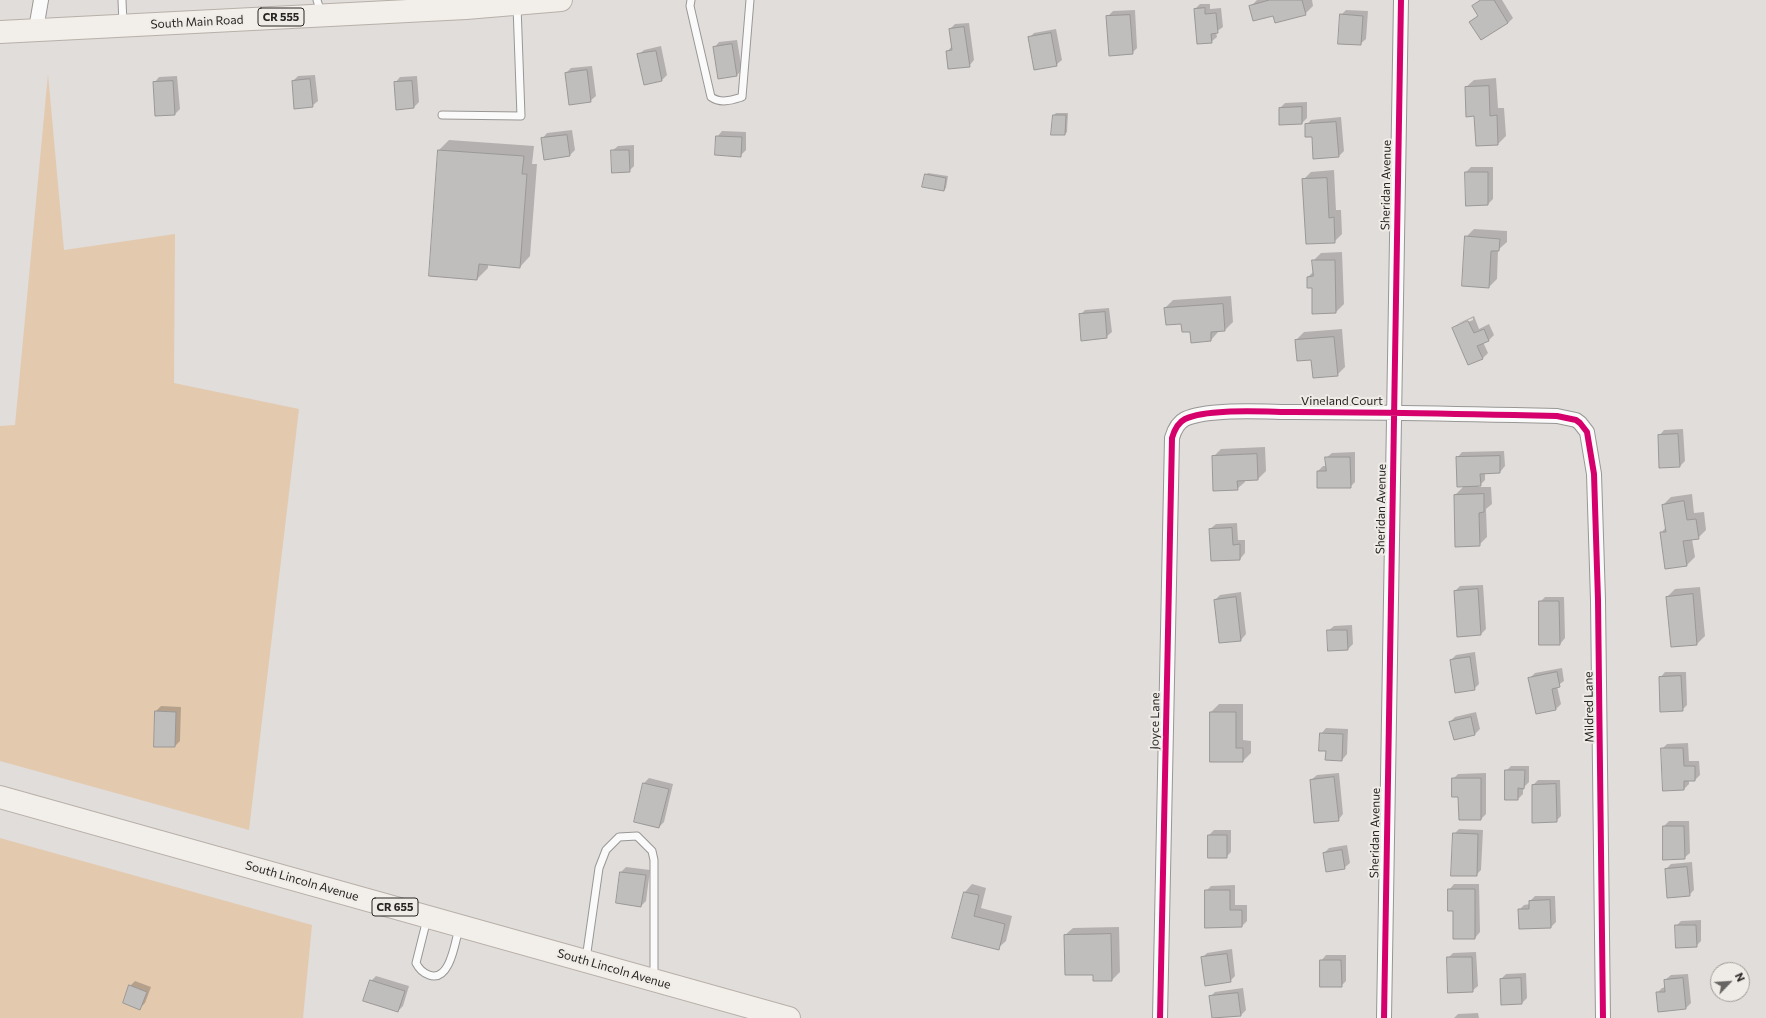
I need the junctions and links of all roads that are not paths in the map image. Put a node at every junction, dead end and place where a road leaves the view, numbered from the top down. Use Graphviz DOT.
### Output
graph roads {
  1 [pos="41,0"];
  2 [pos="122,0"];
  3 [pos="552,0"];
  4 [pos="690,0"];
  5 [pos="750,0"];
  6 [pos="1401,0"];
  7 [pos="516,4"];
  8 [pos="319,8"];
  9 [pos="123,25"];
  10 [pos="36,30"];
  11 [pos="0,32"];
  12 [pos="442,116"];
  13 [pos="1394,412"];
  14 [pos="1557,416"];
  15 [pos="1178,426"];
  16 [pos="0,797"];
  17 [pos="428,916"];
  18 [pos="459,925"];
  19 [pos="585,961"];
  20 [pos="654,980"];
  21 [pos="789,1018"];
  22 [pos="1160,1018"];
  23 [pos="1384,1018"];
  24 [pos="1603,1018"];
  1 -- 10 [label="street"];
  2 -- 9 [label="lane"];
  3 -- 7 [label="main road, South Main Road / CR 555"];
  4 -- 5 [label="lane"];
  6 -- 13 [label="street, Sheridan Avenue"];
  7 -- 8 [label="main road, South Main Road / CR 555"];
  7 -- 12 [label="lane"];
  8 -- 9 [label="main road, South Main Road / CR 555"];
  9 -- 10 [label="main road, South Main Road / CR 555"];
  10 -- 11 [label="main road, South Main Road / CR 555"];
  13 -- 14 [label="street, Vineland Court"];
  13 -- 15 [label="street, Vineland Court"];
  13 -- 23 [label="street, Sheridan Avenue"];
  14 -- 24 [label="street, Mildred Lane"];
  15 -- 22 [label="street, Joyce Lane"];
  16 -- 17 [label="main road, South Lincoln Avenue / CR 655"];
  17 -- 18 [label="main road, South Lincoln Avenue / CR 655"];
  17 -- 18 [label="lane"];
  18 -- 19 [label="main road, South Lincoln Avenue / CR 655"];
  19 -- 20 [label="main road, South Lincoln Avenue / CR 655"];
  19 -- 20 [label="lane"];
  20 -- 21 [label="main road, South Lincoln Avenue / CR 655"];
}
